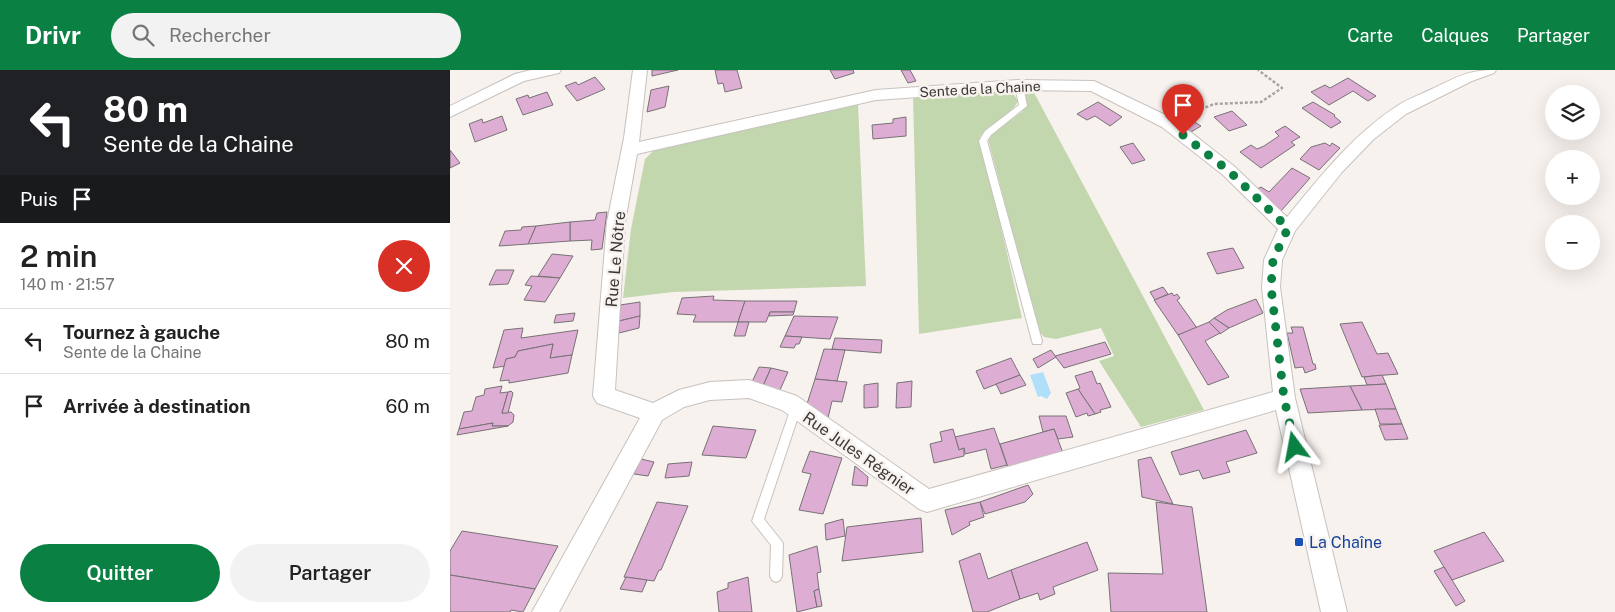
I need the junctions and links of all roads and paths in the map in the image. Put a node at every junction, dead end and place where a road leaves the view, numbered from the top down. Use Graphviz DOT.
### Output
graph roads {
  1 [pos="554,70"];
  2 [pos="640,70"];
  3 [pos="1258,70"];
  4 [pos="1489,70"];
  5 [pos="1460,74"];
  6 [pos="1019,85"];
  7 [pos="450,112"];
  8 [pos="1168,123"];
  9 [pos="630,150"];
  10 [pos="1288,228"];
  11 [pos="1037,341"];
  12 [pos="1284,398"];
  13 [pos="796,408"];
  14 [pos="654,413"];
  15 [pos="776,576"];
  16 [pos="545,612"];
  17 [pos="1334,612"];
  1 -- 7 [label="street"];
  2 -- 9 [label="street, Rue Le Nôtre"];
  3 -- 8 [label="path"];
  4 -- 5 [label="street"];
  5 -- 10 [label="street"];
  6 -- 8 [label="street, Sente de la Chaine"];
  6 -- 9 [label="street, Sente de la Chaine"];
  6 -- 11 [label="lane"];
  8 -- 10 [label="street, Sente de la Chaine"];
  9 -- 14 [label="street, Rue Le Nôtre"];
  10 -- 12 [label="street"];
  12 -- 13 [label="street, Rue Jules Régnier"];
  12 -- 17 [label="street"];
  13 -- 14 [label="street, Rue Jules Régnier"];
  13 -- 15 [label="lane"];
  14 -- 16 [label="street"];
}
